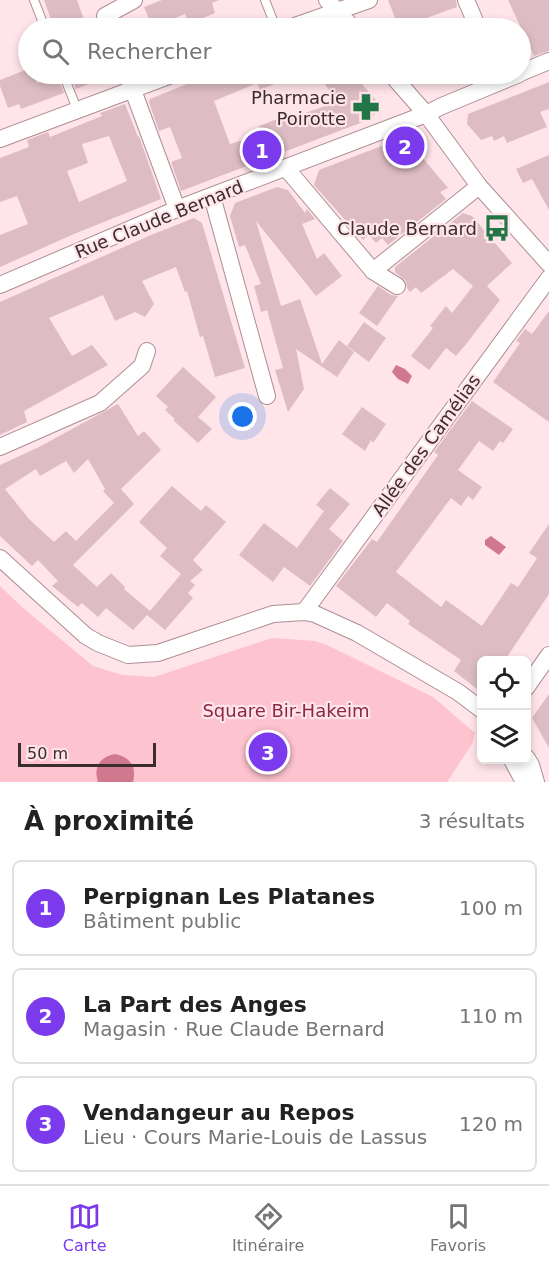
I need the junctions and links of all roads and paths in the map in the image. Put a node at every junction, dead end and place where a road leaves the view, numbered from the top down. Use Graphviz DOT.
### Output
graph roads {
  1 [pos="34,0"];
  2 [pos="134,0"];
  3 [pos="265,0"];
  4 [pos="369,0"];
  5 [pos="466,0"];
  6 [pos="333,6"];
  7 [pos="41,18"];
  8 [pos="112,18"];
  9 [pos="272,18"];
  10 [pos="309,18"];
  11 [pos="344,18"];
  12 [pos="474,18"];
  13 [pos="549,61"];
  14 [pos="531,68"];
  15 [pos="67,84"];
  16 [pos="131,84"];
  17 [pos="148,84"];
  18 [pos="400,84"];
  19 [pos="485,84"];
  20 [pos="133,90"];
  21 [pos="77,109"];
  22 [pos="426,114"];
  23 [pos="0,139"];
  24 [pos="286,168"];
  25 [pos="480,186"];
  26 [pos="212,196"];
  27 [pos="177,209"];
  28 [pos="549,264"];
  29 [pos="373,271"];
  30 [pos="549,278"];
  31 [pos="0,285"];
  32 [pos="397,286"];
  33 [pos="147,351"];
  34 [pos="267,396"];
  35 [pos="0,447"];
  36 [pos="0,558"];
  37 [pos="303,612"];
  38 [pos="549,655"];
  39 [pos="531,681"];
  40 [pos="480,710"];
  41 [pos="515,764"];
  42 [pos="530,764"];
  43 [pos="524,782"];
  44 [pos="536,782"];
  1 -- 7 [label="lane"];
  2 -- 8 [label="street"];
  3 -- 9 [label="lane"];
  4 -- 6 [label="street"];
  5 -- 12 [label="street"];
  6 -- 10 [label="street"];
  6 -- 11 [label="street"];
  13 -- 14 [label="street, Rue Claude Bernard"];
  15 -- 21 [label="lane"];
  16 -- 20 [label="street"];
  17 -- 20 [label="street"];
  18 -- 22 [label="street"];
  19 -- 22 [label="street, Rue Claude Bernard"];
  20 -- 21 [label="street"];
  20 -- 27 [label="street"];
  21 -- 23 [label="street"];
  22 -- 24 [label="street, Rue Claude Bernard"];
  22 -- 25 [label="street"];
  24 -- 26 [label="street, Rue Claude Bernard"];
  24 -- 29 [label="street"];
  25 -- 28 [label="street"];
  25 -- 29 [label="street"];
  26 -- 27 [label="street, Rue Claude Bernard"];
  26 -- 34 [label="street"];
  27 -- 31 [label="street, Rue Claude Bernard"];
  29 -- 32 [label="street"];
  30 -- 37 [label="street, Allée des Camélias"];
  33 -- 35 [label="street"];
  36 -- 37 [label="street"];
  37 -- 40 [label="street"];
  38 -- 39 [label="street"];
  41 -- 43 [label="street"];
  42 -- 44 [label="street"];
}
